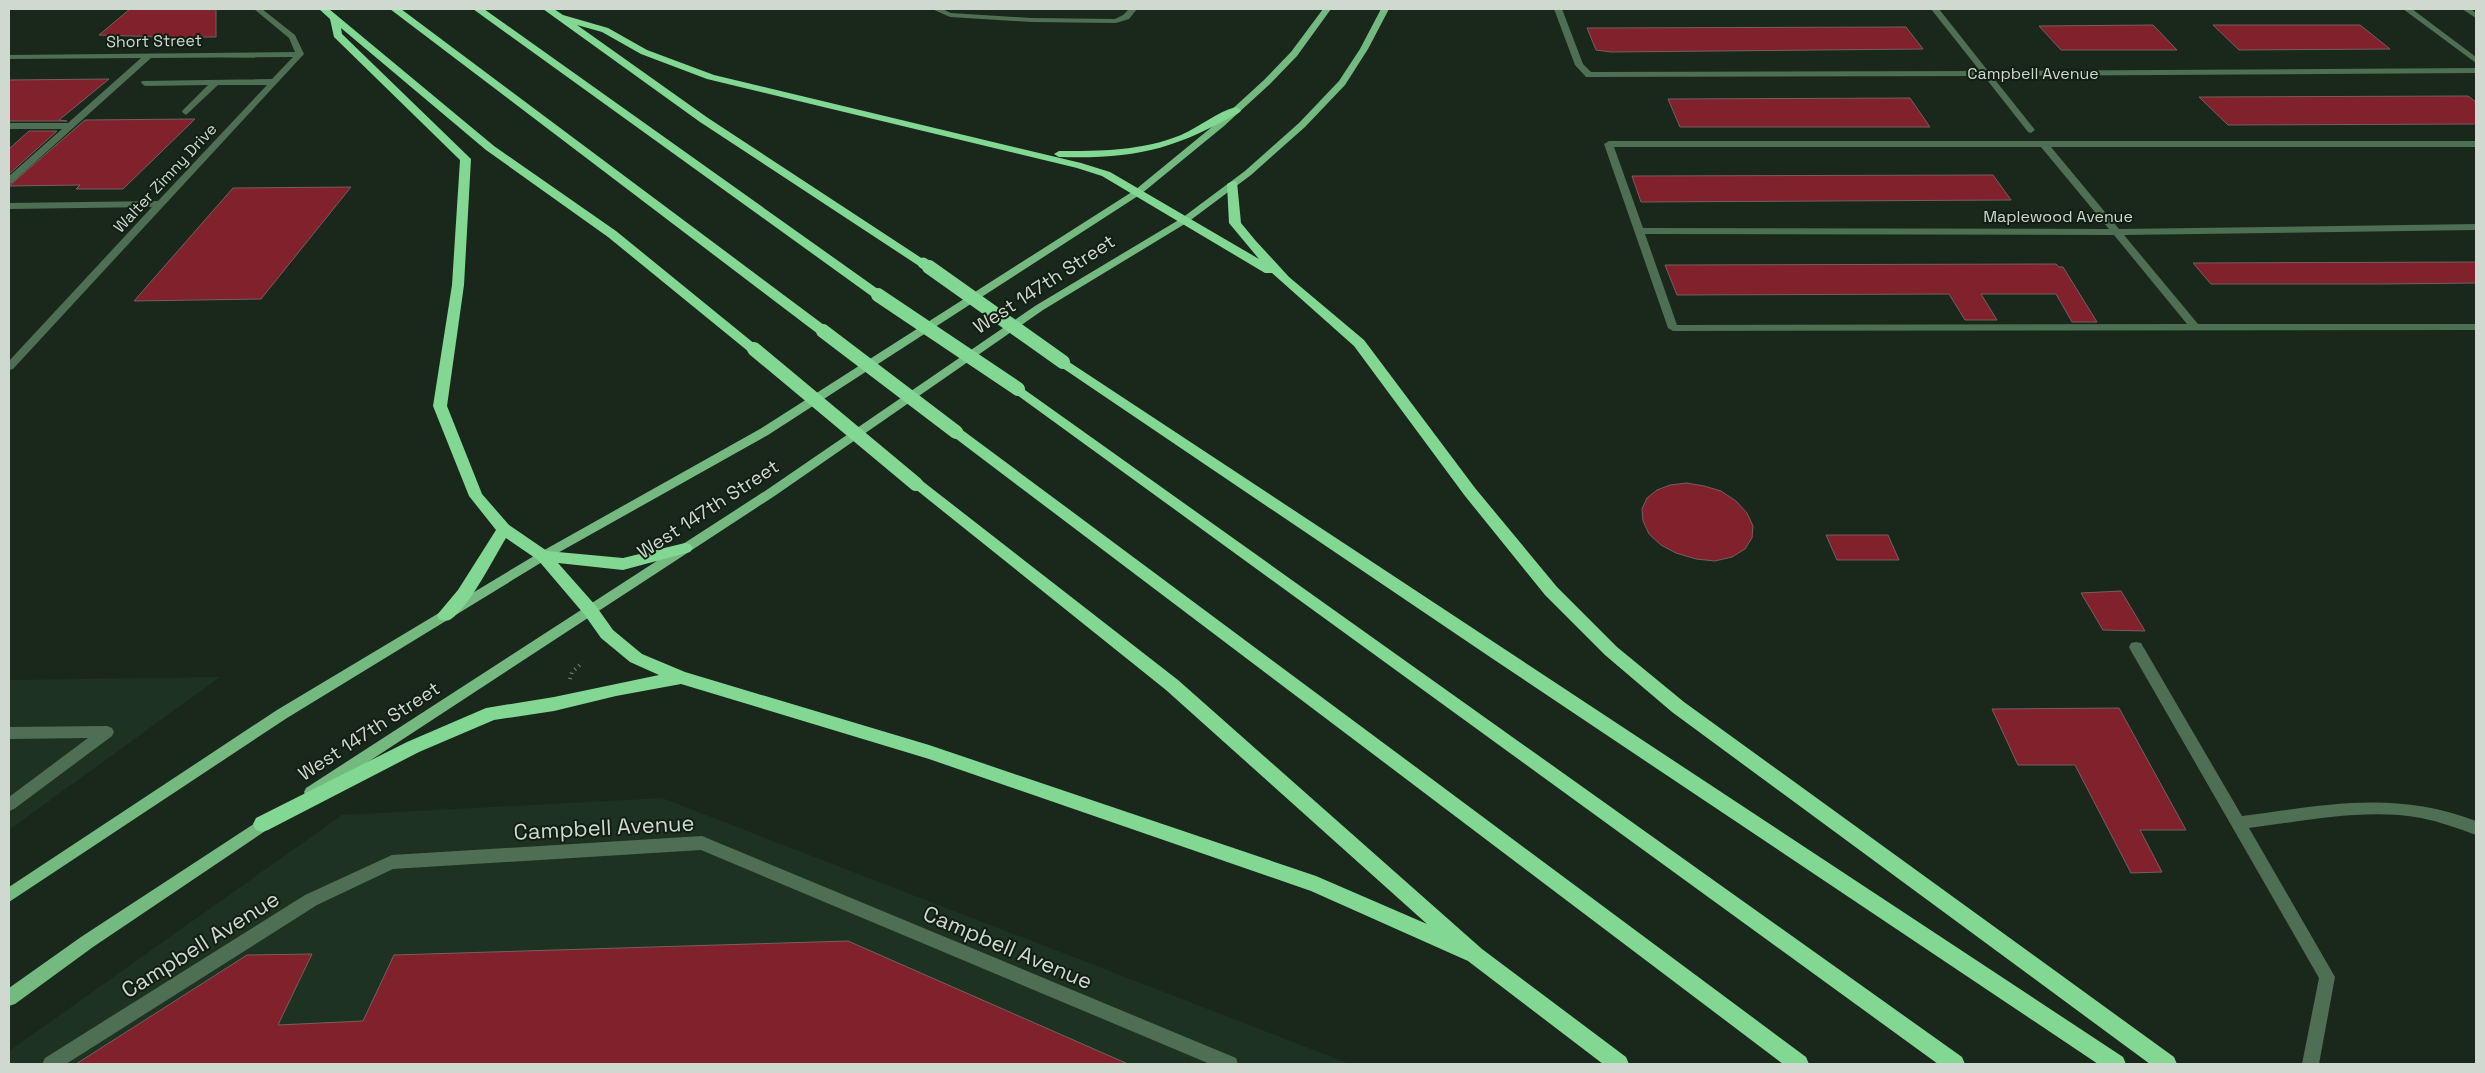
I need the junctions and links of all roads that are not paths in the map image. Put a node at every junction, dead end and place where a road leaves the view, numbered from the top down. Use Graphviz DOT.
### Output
graph roads {
  1 [pos="258,9"];
  2 [pos="324,9"];
  3 [pos="396,9"];
  4 [pos="478,9"];
  5 [pos="548,9"];
  6 [pos="936,9"];
  7 [pos="1133,9"];
  8 [pos="1327,9"];
  9 [pos="1385,9"];
  10 [pos="1558,9"];
  11 [pos="1935,9"];
  12 [pos="2407,9"];
  13 [pos="2466,9"];
  14 [pos="2476,16"];
  15 [pos="563,18"];
  16 [pos="335,19"];
  17 [pos="300,54"];
  18 [pos="148,56"];
  19 [pos="9,57"];
  20 [pos="2476,61"];
  21 [pos="2476,72"];
  22 [pos="1987,73"];
  23 [pos="275,82"];
  24 [pos="215,83"];
  25 [pos="145,84"];
  26 [pos="1236,110"];
  27 [pos="186,112"];
  28 [pos="9,126"];
  29 [pos="70,126"];
  30 [pos="2031,130"];
  31 [pos="2044,144"];
  32 [pos="2476,144"];
  33 [pos="1034,154"];
  34 [pos="9,181"];
  35 [pos="1233,184"];
  36 [pos="1138,192"];
  37 [pos="162,204"];
  38 [pos="9,206"];
  39 [pos="1185,220"];
  40 [pos="2476,227"];
  41 [pos="1639,230"];
  42 [pos="2116,232"];
  43 [pos="1285,280"];
  44 [pos="2476,327"];
  45 [pos="2196,328"];
  46 [pos="9,367"];
  47 [pos="504,529"];
  48 [pos="685,548"];
  49 [pos="543,556"];
  50 [pos="590,610"];
  51 [pos="444,616"];
  52 [pos="2136,647"];
  53 [pos="680,678"];
  54 [pos="9,733"];
  55 [pos="9,805"];
  56 [pos="2238,823"];
  57 [pos="262,824"];
  58 [pos="2476,828"];
  59 [pos="9,895"];
  60 [pos="1475,955"];
  61 [pos="9,998"];
  62 [pos="2164,1061"];
  63 [pos="2312,1062"];
  64 [pos="51,1064"];
  65 [pos="1230,1064"];
  66 [pos="1619,1064"];
  67 [pos="1799,1064"];
  68 [pos="1955,1064"];
  69 [pos="2116,1064"];
  1 -- 17 [label="street"];
  2 -- 16 [label="highway"];
  3 -- 67 [label="highway, bridge"];
  4 -- 68 [label="highway, bridge"];
  5 -- 15 [label="highway"];
  6 -- 7 [label="street"];
  8 -- 26 [label="main road, West 147th Street"];
  9 -- 35 [label="main road, West 147th Street"];
  10 -- 22 [label="street, Campbell Avenue"];
  11 -- 22 [label="street"];
  12 -- 20 [label="street"];
  13 -- 14 [label="street"];
  15 -- 33 [label="highway"];
  15 -- 69 [label="highway, bridge"];
  16 -- 47 [label="highway"];
  16 -- 60 [label="highway, bridge"];
  17 -- 18 [label="street, Short Street"];
  17 -- 23 [label="street, Walter Zimny Drive"];
  18 -- 19 [label="street, Short Street"];
  18 -- 29 [label="street"];
  21 -- 22 [label="street, Campbell Avenue"];
  22 -- 30 [label="street"];
  23 -- 24 [label="street"];
  23 -- 37 [label="street, Walter Zimny Drive"];
  24 -- 25 [label="street"];
  24 -- 27 [label="street"];
  26 -- 33 [label="highway"];
  26 -- 36 [label="main road, West 147th Street"];
  28 -- 29 [label="street"];
  29 -- 34 [label="street"];
  31 -- 32 [label="street"];
  31 -- 41 [label="street"];
  31 -- 42 [label="street"];
  33 -- 36 [label="highway"];
  35 -- 39 [label="main road, West 147th Street"];
  35 -- 43 [label="highway"];
  36 -- 39 [label="highway"];
  36 -- 49 [label="main road, West 147th Street"];
  37 -- 38 [label="street"];
  37 -- 46 [label="street, Walter Zimny Drive"];
  39 -- 43 [label="highway"];
  39 -- 48 [label="main road, West 147th Street"];
  40 -- 42 [label="street, Maplewood Avenue"];
  41 -- 42 [label="street, Maplewood Avenue"];
  41 -- 45 [label="street"];
  42 -- 45 [label="street"];
  43 -- 62 [label="highway"];
  44 -- 45 [label="street"];
  47 -- 49 [label="highway"];
  47 -- 51 [label="highway"];
  48 -- 49 [label="highway"];
  48 -- 50 [label="main road, West 147th Street"];
  49 -- 50 [label="highway"];
  49 -- 51 [label="main road, West 147th Street"];
  50 -- 53 [label="highway"];
  50 -- 57 [label="main road, West 147th Street"];
  51 -- 59 [label="main road, West 147th Street"];
  52 -- 56 [label="street"];
  53 -- 57 [label="highway"];
  53 -- 60 [label="highway"];
  54 -- 55 [label="street"];
  56 -- 58 [label="street"];
  56 -- 63 [label="street"];
  57 -- 61 [label="main road, West 147th Street"];
  60 -- 66 [label="highway"];
  64 -- 65 [label="street, Campbell Avenue"];
}
